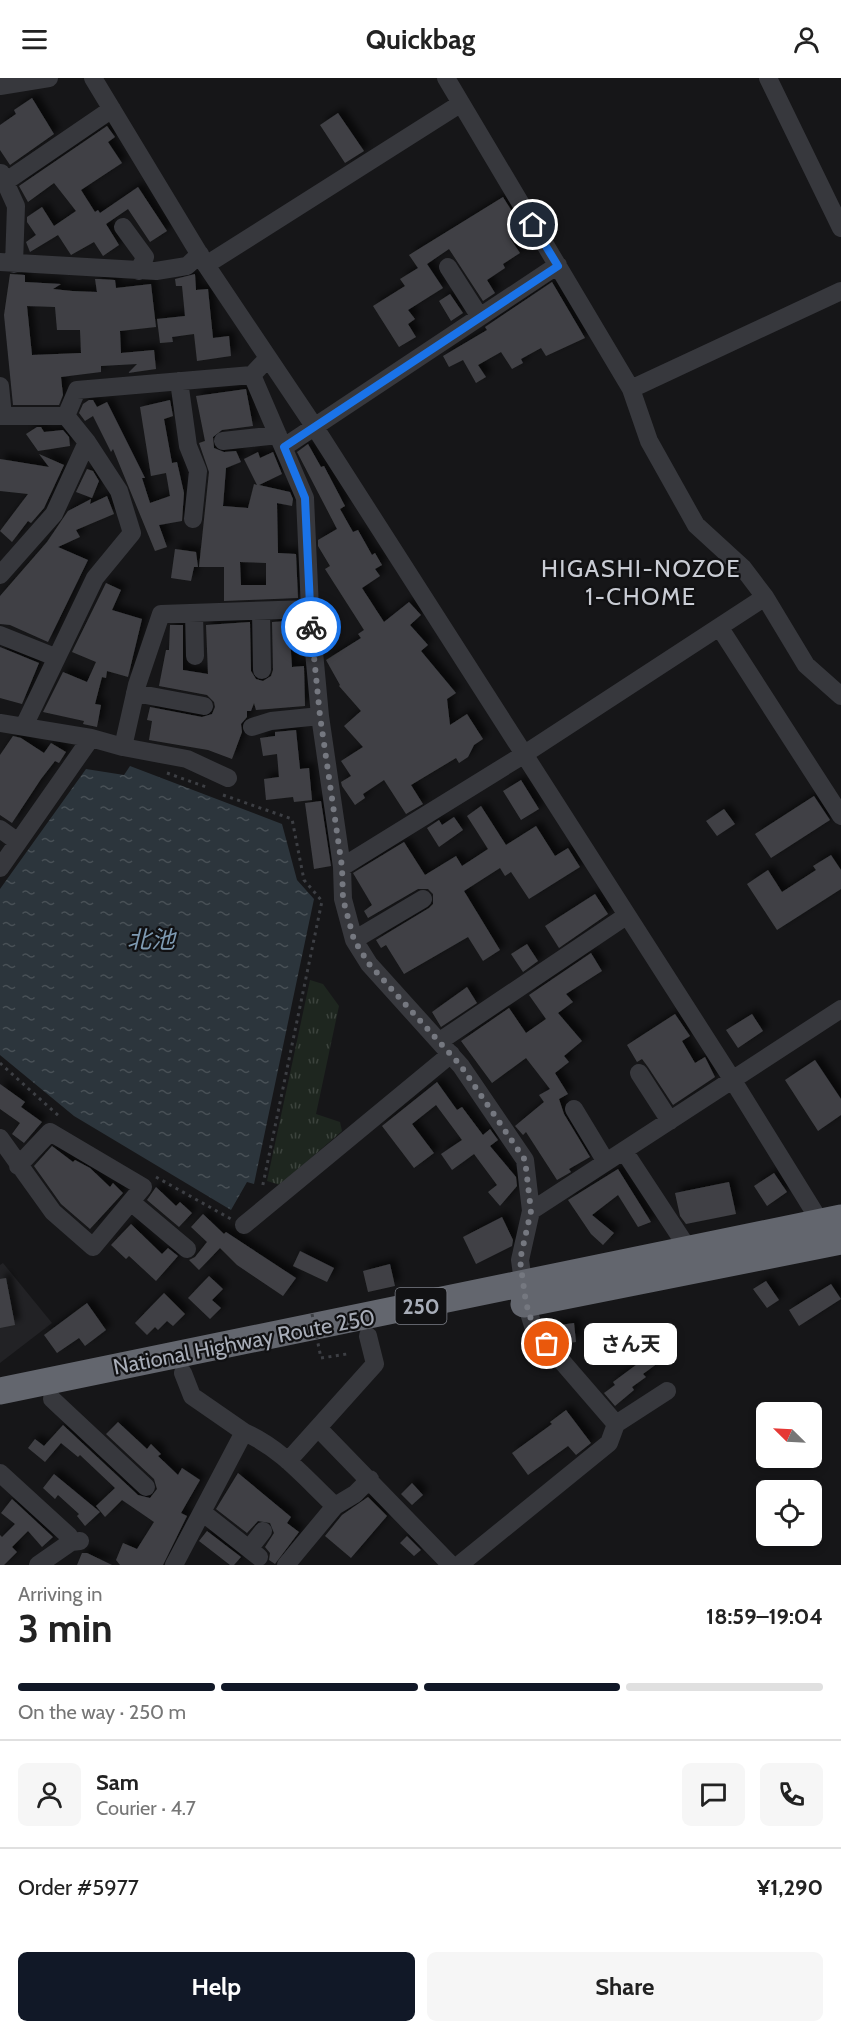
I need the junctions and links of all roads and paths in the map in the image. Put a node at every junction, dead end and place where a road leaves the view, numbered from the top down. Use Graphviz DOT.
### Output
graph roads {
  1 [pos="49,78"];
  2 [pos="93,78"];
  3 [pos="446,78"];
  4 [pos="768,78"];
  5 [pos="0,86"];
  6 [pos="460,104"];
  7 [pos="112,109"];
  8 [pos="3,177"];
  9 [pos="123,227"];
  10 [pos="841,228"];
  11 [pos="203,260"];
  12 [pos="4,264"];
  13 [pos="558,266"];
  14 [pos="448,267"];
  15 [pos="139,271"];
  16 [pos="841,291"];
  17 [pos="480,317"];
  18 [pos="268,358"];
  19 [pos="252,375"];
  20 [pos="179,381"];
  21 [pos="0,386"];
  22 [pos="631,389"];
  23 [pos="2,416"];
  24 [pos="66,416"];
  25 [pos="314,426"];
  26 [pos="223,441"];
  27 [pos="281,441"];
  28 [pos="87,442"];
  29 [pos="193,519"];
  30 [pos="3,565"];
  31 [pos="765,597"];
  32 [pos="310,609"];
  33 [pos="261,611"];
  34 [pos="194,613"];
  35 [pos="720,628"];
  36 [pos="0,635"];
  37 [pos="195,656"];
  38 [pos="55,657"];
  39 [pos="262,670"];
  40 [pos="135,693"];
  41 [pos="841,696"];
  42 [pos="204,706"];
  43 [pos="320,716"];
  44 [pos="252,727"];
  45 [pos="9,728"];
  46 [pos="91,738"];
  47 [pos="123,747"];
  48 [pos="523,755"];
  49 [pos="164,772"];
  50 [pos="225,786"];
  51 [pos="212,790"];
  52 [pos="841,816"];
  53 [pos="0,829"];
  54 [pos="18,842"];
  55 [pos="342,867"];
  56 [pos="0,868"];
  57 [pos="423,899"];
  58 [pos="626,916"];
  59 [pos="354,940"];
  60 [pos="841,1009"];
  61 [pos="445,1048"];
  62 [pos="0,1063"];
  63 [pos="639,1073"];
  64 [pos="732,1079"];
  65 [pos="574,1109"];
  66 [pos="63,1121"];
  67 [pos="670,1121"];
  68 [pos="0,1138"];
  69 [pos="624,1151"];
  70 [pos="606,1162"];
  71 [pos="18,1166"];
  72 [pos="152,1174"];
  73 [pos="279,1197"];
  74 [pos="131,1202"];
  75 [pos="531,1211"];
  76 [pos="244,1225"];
  77 [pos="836,1237"];
  78 [pos="187,1249"];
  79 [pos="689,1250"];
  80 [pos="525,1294"];
  81 [pos="312,1314"];
  82 [pos="368,1335"];
  83 [pos="347,1354"];
  84 [pos="183,1373"];
  85 [pos="0,1391"];
  86 [pos="667,1391"];
  87 [pos="52,1399"];
  88 [pos="0,1409"];
  89 [pos="616,1424"];
  90 [pos="319,1429"];
  91 [pos="244,1432"];
  92 [pos="288,1461"];
  93 [pos="0,1473"];
  94 [pos="370,1479"];
  95 [pos="146,1486"];
  96 [pos="335,1506"];
  97 [pos="202,1512"];
  98 [pos="263,1532"];
  99 [pos="38,1565"];
  100 [pos="174,1565"];
  101 [pos="286,1565"];
  102 [pos="451,1565"];
  103 [pos="459,1565"];
  1 -- 5 [label="street"];
  2 -- 7 [label="street"];
  3 -- 6 [label="street"];
  4 -- 10 [label="street"];
  6 -- 11 [label="street"];
  6 -- 13 [label="street"];
  7 -- 8 [label="street"];
  7 -- 11 [label="street"];
  8 -- 12 [label="street"];
  9 -- 15 [label="street"];
  11 -- 15 [label="street"];
  11 -- 18 [label="street"];
  12 -- 15 [label="street"];
  13 -- 17 [label="street"];
  13 -- 22 [label="street"];
  14 -- 17 [label="street"];
  16 -- 22 [label="street"];
  17 -- 25 [label="street"];
  18 -- 19 [label="street"];
  18 -- 25 [label="street"];
  19 -- 20 [label="street"];
  19 -- 27 [label="street"];
  20 -- 24 [label="street"];
  20 -- 29 [label="street"];
  21 -- 23 [label="street"];
  22 -- 31 [label="street"];
  23 -- 24 [label="street"];
  24 -- 28 [label="street"];
  25 -- 27 [label="street"];
  25 -- 48 [label="street"];
  26 -- 27 [label="street"];
  27 -- 32 [label="street"];
  28 -- 30 [label="street"];
  28 -- 38 [label="street"];
  31 -- 35 [label="street"];
  31 -- 41 [label="street"];
  32 -- 33 [label="street"];
  32 -- 43 [label="street"];
  33 -- 34 [label="street"];
  33 -- 39 [label="street"];
  34 -- 37 [label="street"];
  34 -- 40 [label="street"];
  35 -- 48 [label="street"];
  35 -- 52 [label="street"];
  36 -- 38 [label="street"];
  38 -- 45 [label="street"];
  40 -- 42 [label="street"];
  40 -- 47 [label="street"];
  43 -- 44 [label="street"];
  43 -- 55 [label="street"];
  45 -- 46 [label="street"];
  46 -- 47 [label="street"];
  46 -- 54 [label="street"];
  47 -- 50 [label="street"];
  48 -- 55 [label="street"];
  48 -- 58 [label="street"];
  49 -- 51 [label="path"];
  50 -- 73 [label="path"];
  53 -- 54 [label="street"];
  54 -- 56 [label="street"];
  55 -- 59 [label="street"];
  57 -- 59 [label="street"];
  58 -- 61 [label="street"];
  58 -- 64 [label="street"];
  59 -- 61 [label="street"];
  60 -- 64 [label="street"];
  61 -- 73 [label="street"];
  61 -- 75 [label="street"];
  62 -- 66 [label="path"];
  63 -- 67 [label="street"];
  64 -- 67 [label="street"];
  64 -- 77 [label="street"];
  65 -- 70 [label="street"];
  67 -- 69 [label="street"];
  68 -- 71 [label="street"];
  69 -- 70 [label="street"];
  69 -- 79 [label="street"];
  70 -- 75 [label="street"];
  71 -- 74 [label="street"];
  71 -- 74 [label="street"];
  72 -- 76 [label="path"];
  73 -- 76 [label="street"];
  74 -- 78 [label="street"];
  75 -- 80 [label="street"];
  77 -- 79 [label="highway, National Highway Route 250 / 250"];
  77 -- 80 [label="highway, National Highway Route 250 / 250"];
  79 -- 80 [label="highway, National Highway Route 250 / 250"];
  80 -- 82 [label="highway, National Highway Route 250 / 250"];
  80 -- 85 [label="highway, National Highway Route 250 / 250"];
  80 -- 89 [label="street"];
  81 -- 83 [label="path, bridge"];
  82 -- 84 [label="highway, National Highway Route 250 / 250"];
  82 -- 90 [label="street"];
  84 -- 87 [label="highway, National Highway Route 250 / 250"];
  84 -- 91 [label="street"];
  86 -- 89 [label="street"];
  87 -- 88 [label="highway, National Highway Route 250 / 250"];
  87 -- 95 [label="street"];
  89 -- 103 [label="street"];
  90 -- 92 [label="street"];
  90 -- 94 [label="street"];
  91 -- 92 [label="street"];
  91 -- 97 [label="street"];
  92 -- 96 [label="street"];
  93 -- 99 [label="street"];
  94 -- 96 [label="street"];
  94 -- 102 [label="street"];
  96 -- 101 [label="street"];
  97 -- 98 [label="street"];
  97 -- 100 [label="street"];
}
